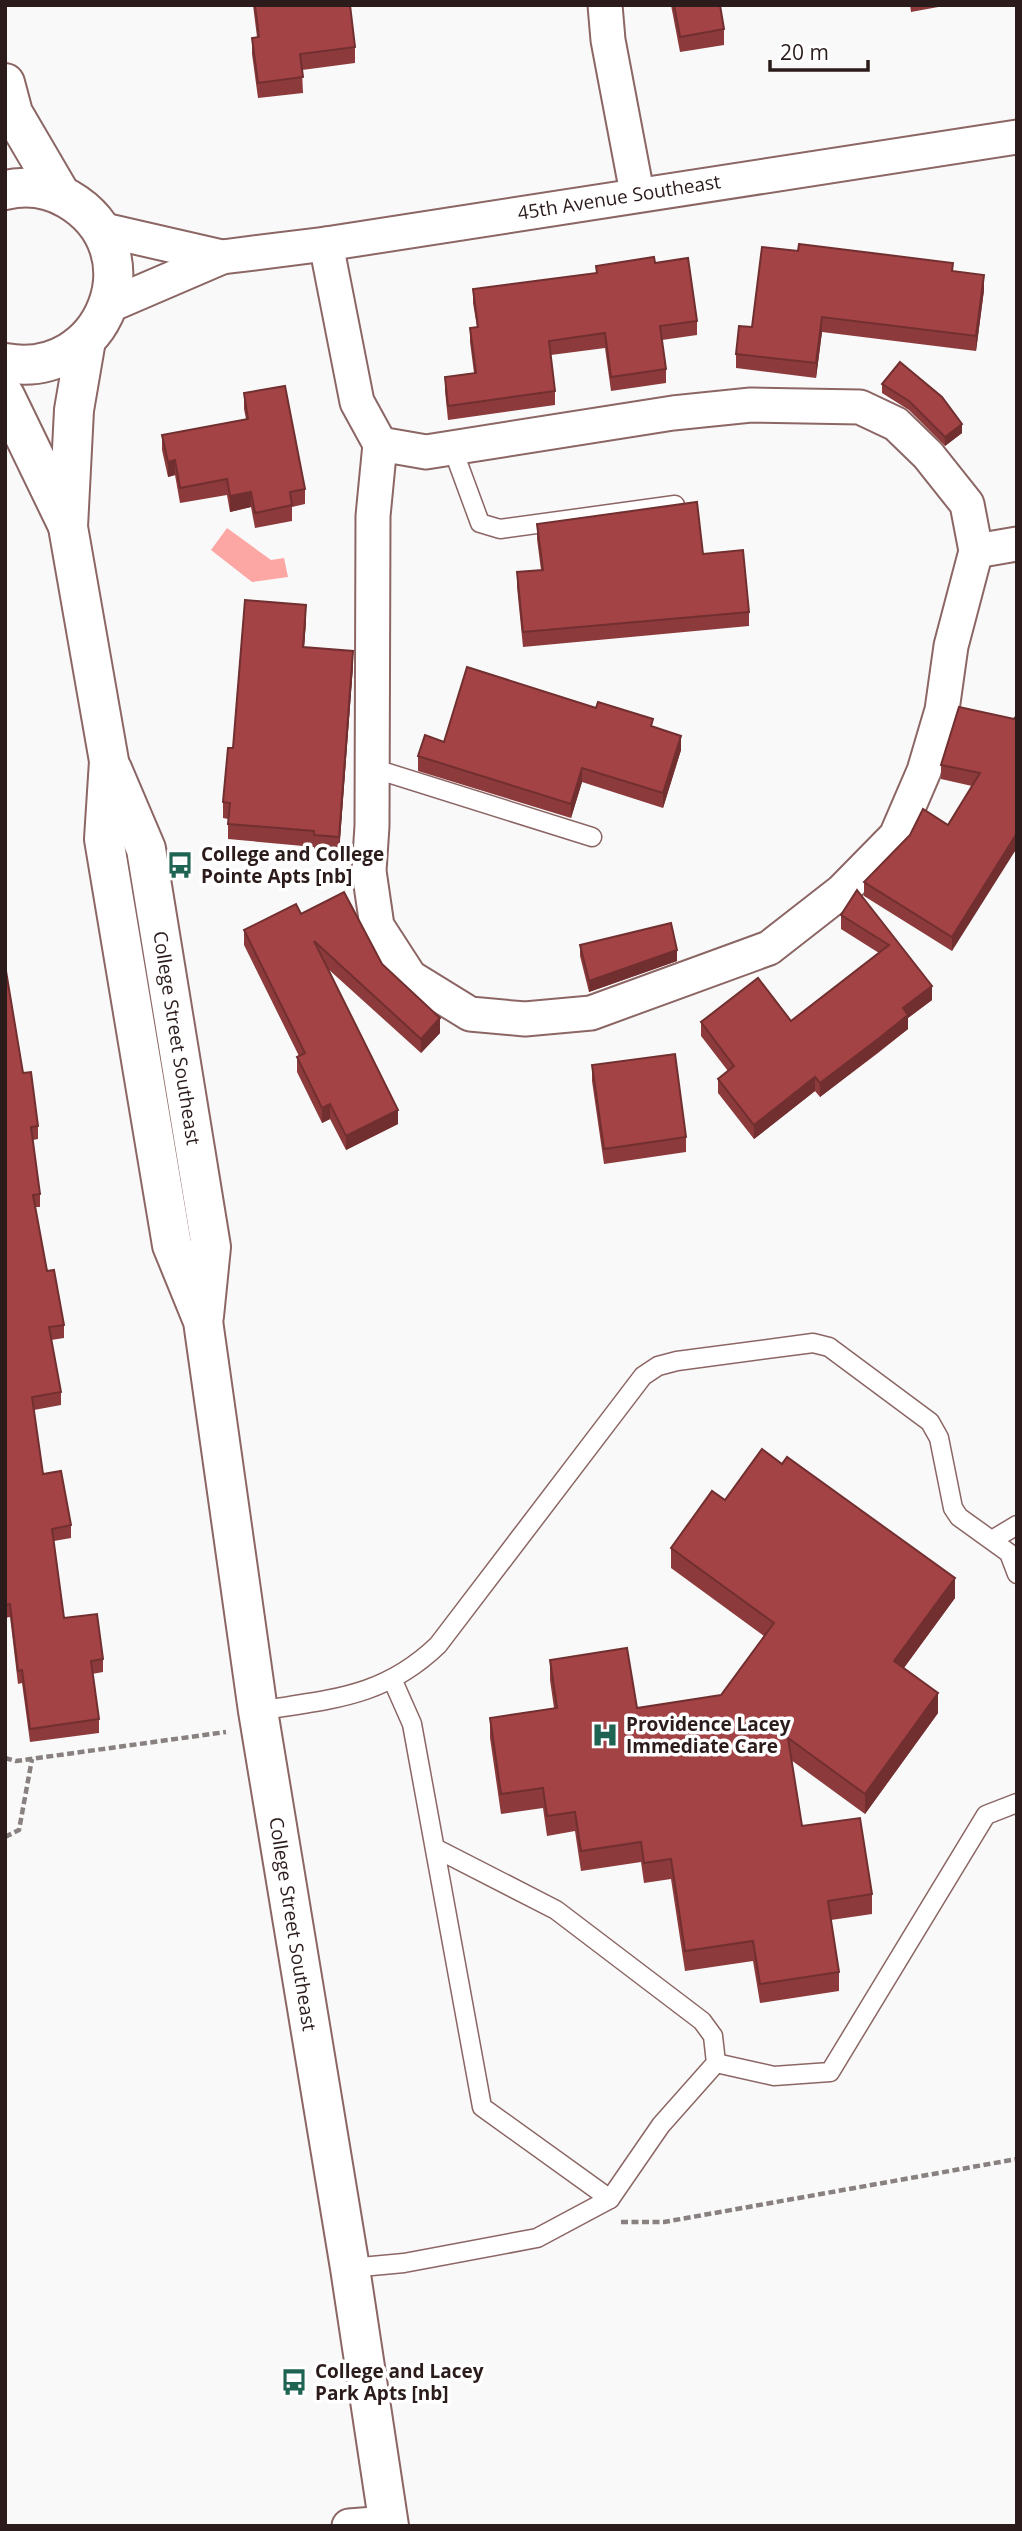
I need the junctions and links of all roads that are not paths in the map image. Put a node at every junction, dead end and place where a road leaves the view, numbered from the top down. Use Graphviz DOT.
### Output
graph roads {
  1 [pos="605,5"];
  2 [pos="5,83"];
  3 [pos="1017,137"];
  4 [pos="5,190"];
  5 [pos="637,193"];
  6 [pos="61,195"];
  7 [pos="100,229"];
  8 [pos="326,244"];
  9 [pos="222,257"];
  10 [pos="108,306"];
  11 [pos="86,341"];
  12 [pos="5,363"];
  13 [pos="5,396"];
  14 [pos="380,444"];
  15 [pos="452,447"];
  16 [pos="675,505"];
  17 [pos="68,527"];
  18 [pos="1017,544"];
  19 [pos="976,551"];
  20 [pos="372,768"];
  21 [pos="592,837"];
  22 [pos="1017,1525"];
  23 [pos="992,1540"];
  24 [pos="1017,1574"];
  25 [pos="393,1681"];
  26 [pos="259,1719"];
  27 [pos="1017,1803"];
  28 [pos="435,1848"];
  29 [pos="716,2063"];
  30 [pos="610,2199"];
  31 [pos="350,2268"];
  32 [pos="388,2524"];
  33 [pos="349,2526"];
  1 -- 5 [label="street"];
  2 -- 6 [label="main road"];
  3 -- 5 [label="street, 45th Avenue Southeast"];
  4 -- 6 [label="main road"];
  5 -- 8 [label="street, 45th Avenue Southeast"];
  6 -- 7 [label="main road"];
  7 -- 9 [label="street, 45th Avenue Southeast"];
  7 -- 10 [label="main road"];
  8 -- 9 [label="street, 45th Avenue Southeast"];
  8 -- 14 [label="street"];
  9 -- 10 [label="street, 45th Avenue Southeast"];
  10 -- 11 [label="main road"];
  11 -- 12 [label="main road"];
  11 -- 17 [label="main road, College Street Southeast"];
  13 -- 17 [label="main road, College Street Southeast"];
  14 -- 15 [label="street"];
  14 -- 20 [label="street"];
  15 -- 16 [label="lane"];
  15 -- 19 [label="street"];
  17 -- 26 [label="main road, College Street Southeast"];
  18 -- 19 [label="street"];
  19 -- 20 [label="street"];
  20 -- 21 [label="lane"];
  22 -- 23 [label="lane"];
  23 -- 24 [label="lane"];
  23 -- 25 [label="lane"];
  25 -- 26 [label="lane"];
  25 -- 28 [label="lane"];
  26 -- 31 [label="main road, College Street Southeast"];
  27 -- 29 [label="lane"];
  28 -- 29 [label="lane"];
  28 -- 30 [label="lane"];
  29 -- 30 [label="lane"];
  30 -- 31 [label="lane"];
  31 -- 32 [label="main road, College Street Southeast"];
  32 -- 33 [label="street"];
}
